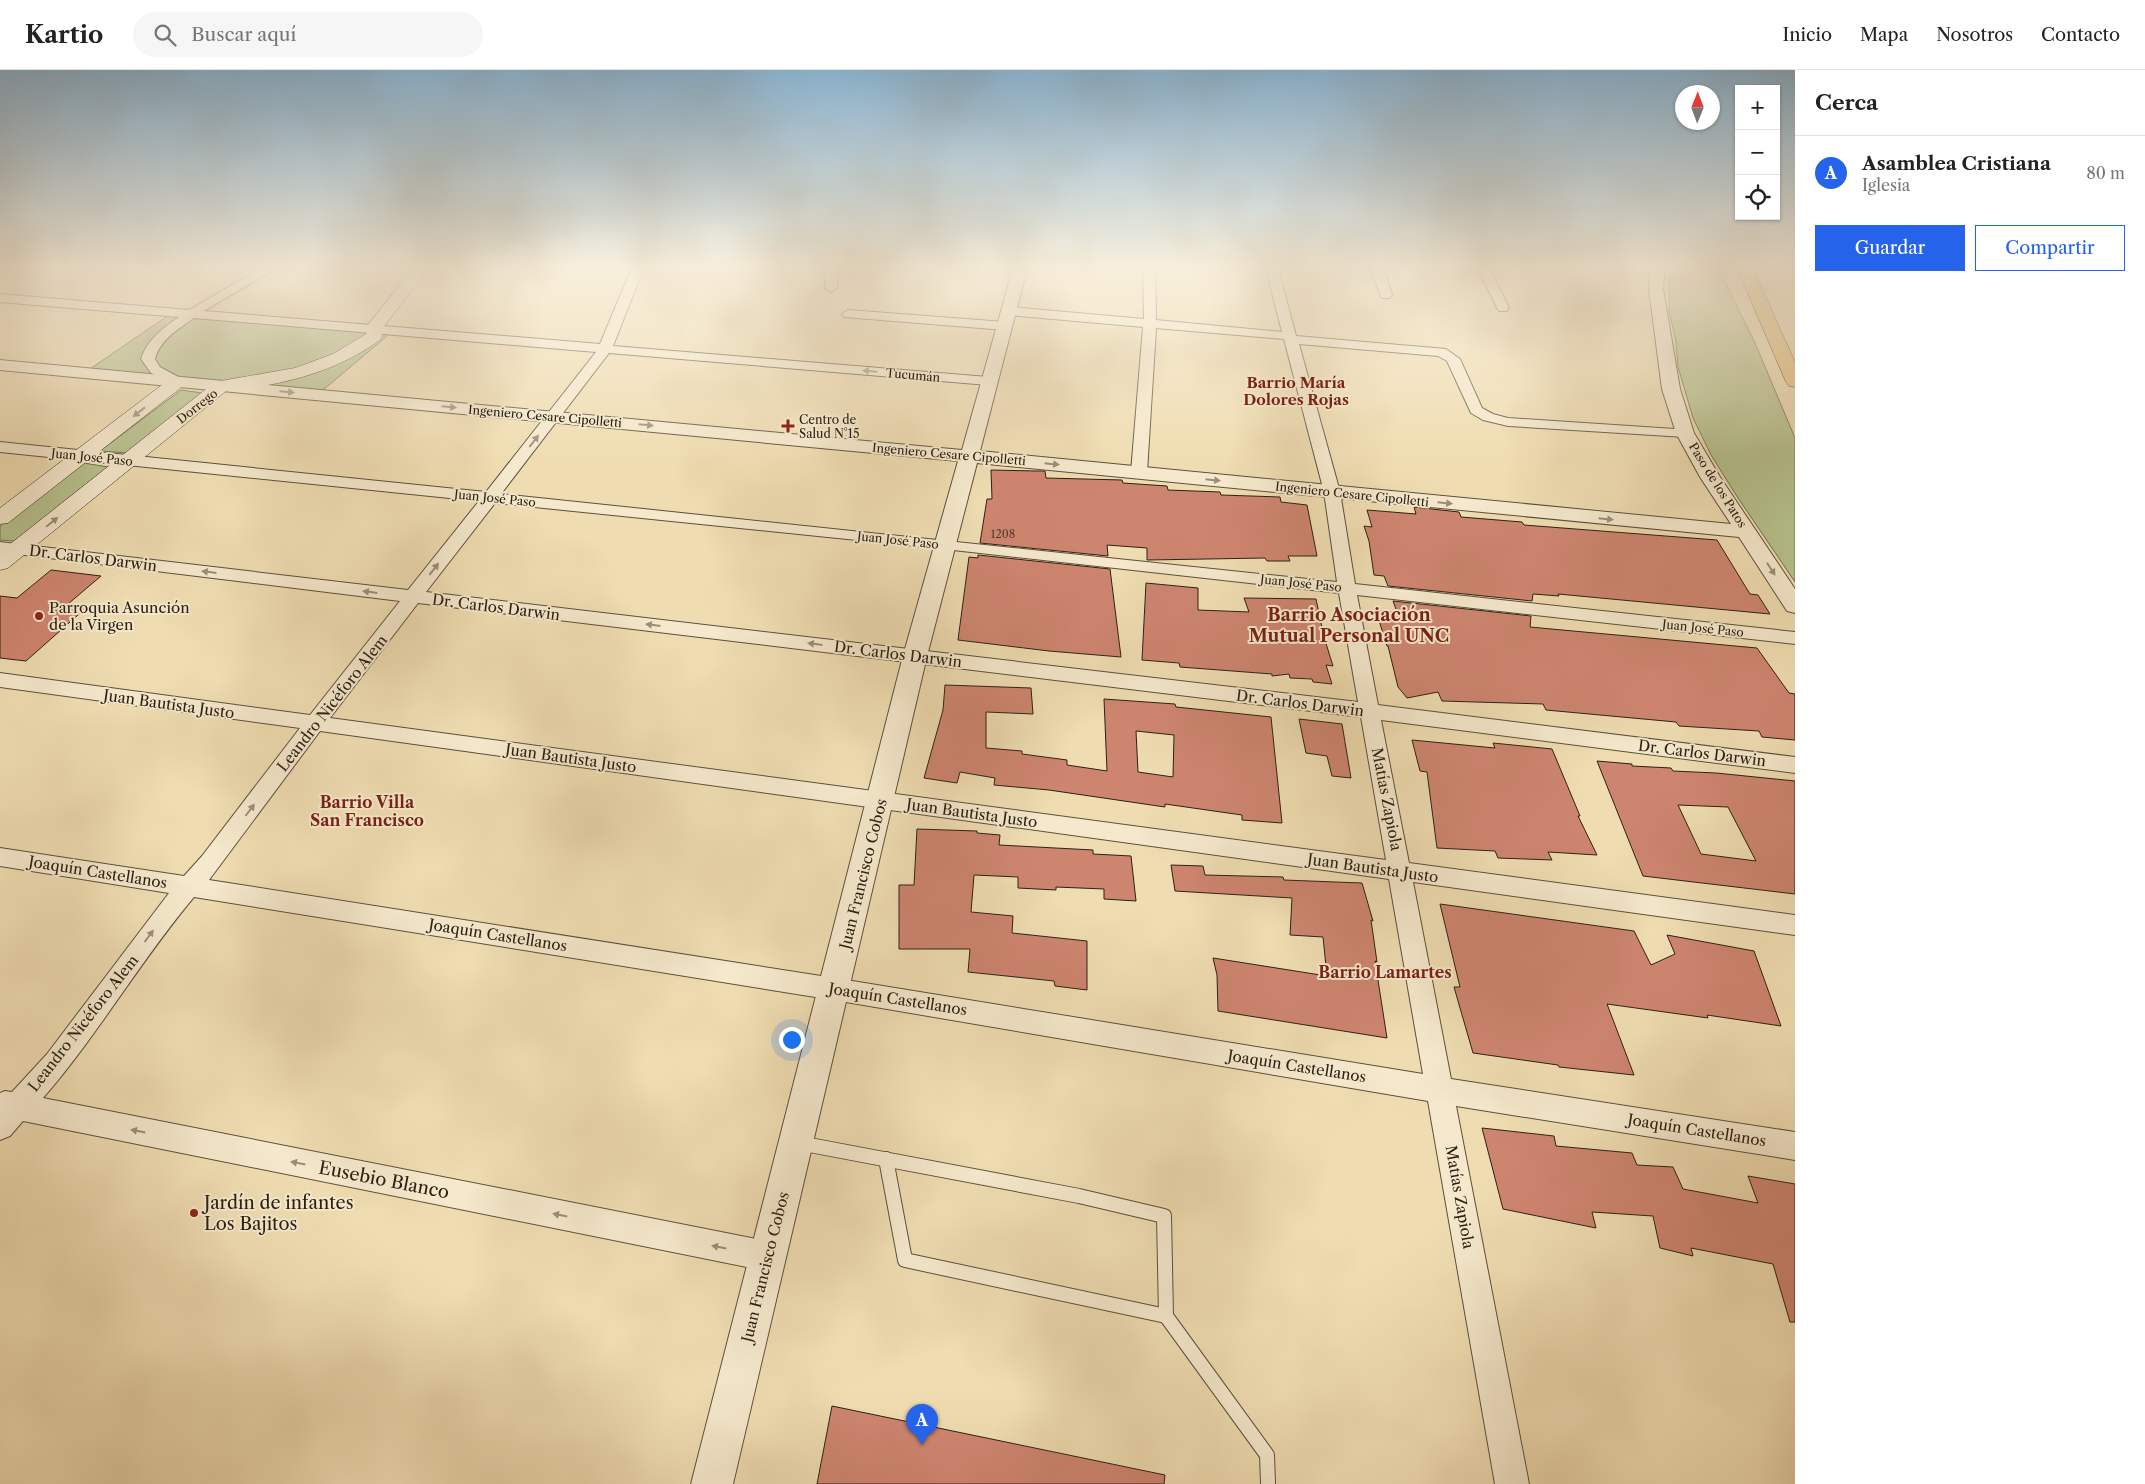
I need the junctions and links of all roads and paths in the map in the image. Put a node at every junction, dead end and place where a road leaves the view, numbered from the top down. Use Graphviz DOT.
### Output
graph roads {
  1 [pos="166,331"];
  2 [pos="374,331"];
  3 [pos="397,331"];
  4 [pos="612,331"];
  5 [pos="1003,331"];
  6 [pos="1149,331"];
  7 [pos="1220,331"];
  8 [pos="1288,331"];
  9 [pos="1662,331"];
  10 [pos="1773,331"];
  11 [pos="1290,338"];
  12 [pos="605,349"];
  13 [pos="0,365"];
  14 [pos="988,381"];
  15 [pos="177,382"];
  16 [pos="1795,382"];
  17 [pos="221,386"];
  18 [pos="552,417"];
  19 [pos="1685,432"];
  20 [pos="0,447"];
  21 [pos="82,456"];
  22 [pos="968,456"];
  23 [pos="128,461"];
  24 [pos="1139,472"];
  25 [pos="1332,492"];
  26 [pos="489,498"];
  27 [pos="0,518"];
  28 [pos="1748,532"];
  29 [pos="944,544"];
  30 [pos="9,548"];
  31 [pos="0,563"];
  32 [pos="1347,588"];
  33 [pos="413,597"];
  34 [pos="1795,606"];
  35 [pos="1795,638"];
  36 [pos="915,656"];
  37 [pos="0,680"];
  38 [pos="1370,711"];
  39 [pos="316,724"];
  40 [pos="1795,765"];
  41 [pos="881,801"];
  42 [pos="0,857"];
  43 [pos="1400,872"];
  44 [pos="190,886"];
  45 [pos="1795,925"];
  46 [pos="834,989"];
  47 [pos="1440,1090"];
  48 [pos="5,1112"];
  49 [pos="796,1143"];
  50 [pos="1795,1146"];
  51 [pos="886,1159"];
  52 [pos="767,1256"];
  53 [pos="1166,1316"];
  54 [pos="712,1484"];
  55 [pos="1268,1484"];
  56 [pos="1512,1484"];
  1 -- 15 [label="street"];
  2 -- 17 [label="main road, Dorrego"];
  3 -- 12 [label="street, Tucumán"];
  4 -- 12 [label="street, Leandro Nicéforo Alem"];
  5 -- 14 [label="street, Juan Francisco Cobos"];
  6 -- 24 [label="street"];
  7 -- 11 [label="street"];
  8 -- 11 [label="street, Matías Zapiola"];
  9 -- 19 [label="street, Paso de los Patos"];
  10 -- 16 [label="highway"];
  11 -- 19 [label="street"];
  11 -- 25 [label="street, Matías Zapiola"];
  14 -- 12 [label="street, Tucumán, one-way"];
  12 -- 18 [label="street, Leandro Nicéforo Alem"];
  13 -- 15 [label="street, Ingeniero Cesare Cipolletti"];
  14 -- 22 [label="street, Juan Francisco Cobos"];
  15 -- 17 [label="street, Ingeniero Cesare Cipolletti"];
  15 -- 21 [label="main road, one-way"];
  17 -- 18 [label="street, Ingeniero Cesare Cipolletti, one-way"];
  17 -- 23 [label="main road, Dorrego"];
  18 -- 22 [label="street, Ingeniero Cesare Cipolletti, one-way"];
  26 -- 18 [label="street, Leandro Nicéforo Alem, one-way"];
  19 -- 28 [label="street, Paso de los Patos"];
  20 -- 21 [label="street, Juan José Paso"];
  21 -- 23 [label="street, Juan José Paso"];
  21 -- 27 [label="main road"];
  22 -- 24 [label="street, Ingeniero Cesare Cipolletti, one-way"];
  22 -- 29 [label="street, Juan Francisco Cobos"];
  23 -- 26 [label="street, Juan José Paso"];
  30 -- 23 [label="main road, Dorrego, one-way"];
  24 -- 25 [label="street, Ingeniero Cesare Cipolletti, one-way"];
  25 -- 28 [label="street, Ingeniero Cesare Cipolletti, one-way"];
  25 -- 32 [label="street, Matías Zapiola"];
  26 -- 29 [label="street, Juan José Paso"];
  33 -- 26 [label="street, Leandro Nicéforo Alem, one-way"];
  28 -- 34 [label="street, Paso de los Patos, one-way"];
  29 -- 32 [label="street, Juan José Paso"];
  29 -- 36 [label="street, Juan Francisco Cobos"];
  30 -- 31 [label="main road, Dorrego"];
  33 -- 30 [label="street, Dr. Carlos Darwin, one-way"];
  32 -- 35 [label="street, Juan José Paso"];
  32 -- 38 [label="street, Matías Zapiola"];
  36 -- 33 [label="street, Dr. Carlos Darwin, one-way"];
  33 -- 39 [label="street, Leandro Nicéforo Alem"];
  36 -- 38 [label="street, Dr. Carlos Darwin"];
  36 -- 41 [label="street, Juan Francisco Cobos"];
  37 -- 39 [label="street, Juan Bautista Justo"];
  38 -- 40 [label="street, Dr. Carlos Darwin"];
  38 -- 43 [label="street, Matías Zapiola"];
  39 -- 41 [label="street, Juan Bautista Justo"];
  44 -- 39 [label="street, Leandro Nicéforo Alem, one-way"];
  41 -- 43 [label="street, Juan Bautista Justo"];
  41 -- 46 [label="street, Juan Francisco Cobos"];
  42 -- 44 [label="street, Joaquín Castellanos"];
  43 -- 45 [label="street, Juan Bautista Justo"];
  43 -- 47 [label="street, Matías Zapiola"];
  44 -- 46 [label="street, Joaquín Castellanos"];
  48 -- 44 [label="street, Leandro Nicéforo Alem, one-way"];
  46 -- 47 [label="street, Joaquín Castellanos"];
  46 -- 49 [label="street, Juan Francisco Cobos"];
  47 -- 50 [label="street, Joaquín Castellanos"];
  47 -- 56 [label="street, Matías Zapiola"];
  52 -- 48 [label="street, Eusebio Blanco, one-way"];
  49 -- 51 [label="lane"];
  49 -- 52 [label="street, Juan Francisco Cobos"];
  51 -- 53 [label="lane"];
  51 -- 53 [label="lane"];
  52 -- 54 [label="street, Juan Francisco Cobos"];
  53 -- 55 [label="lane"];
}
